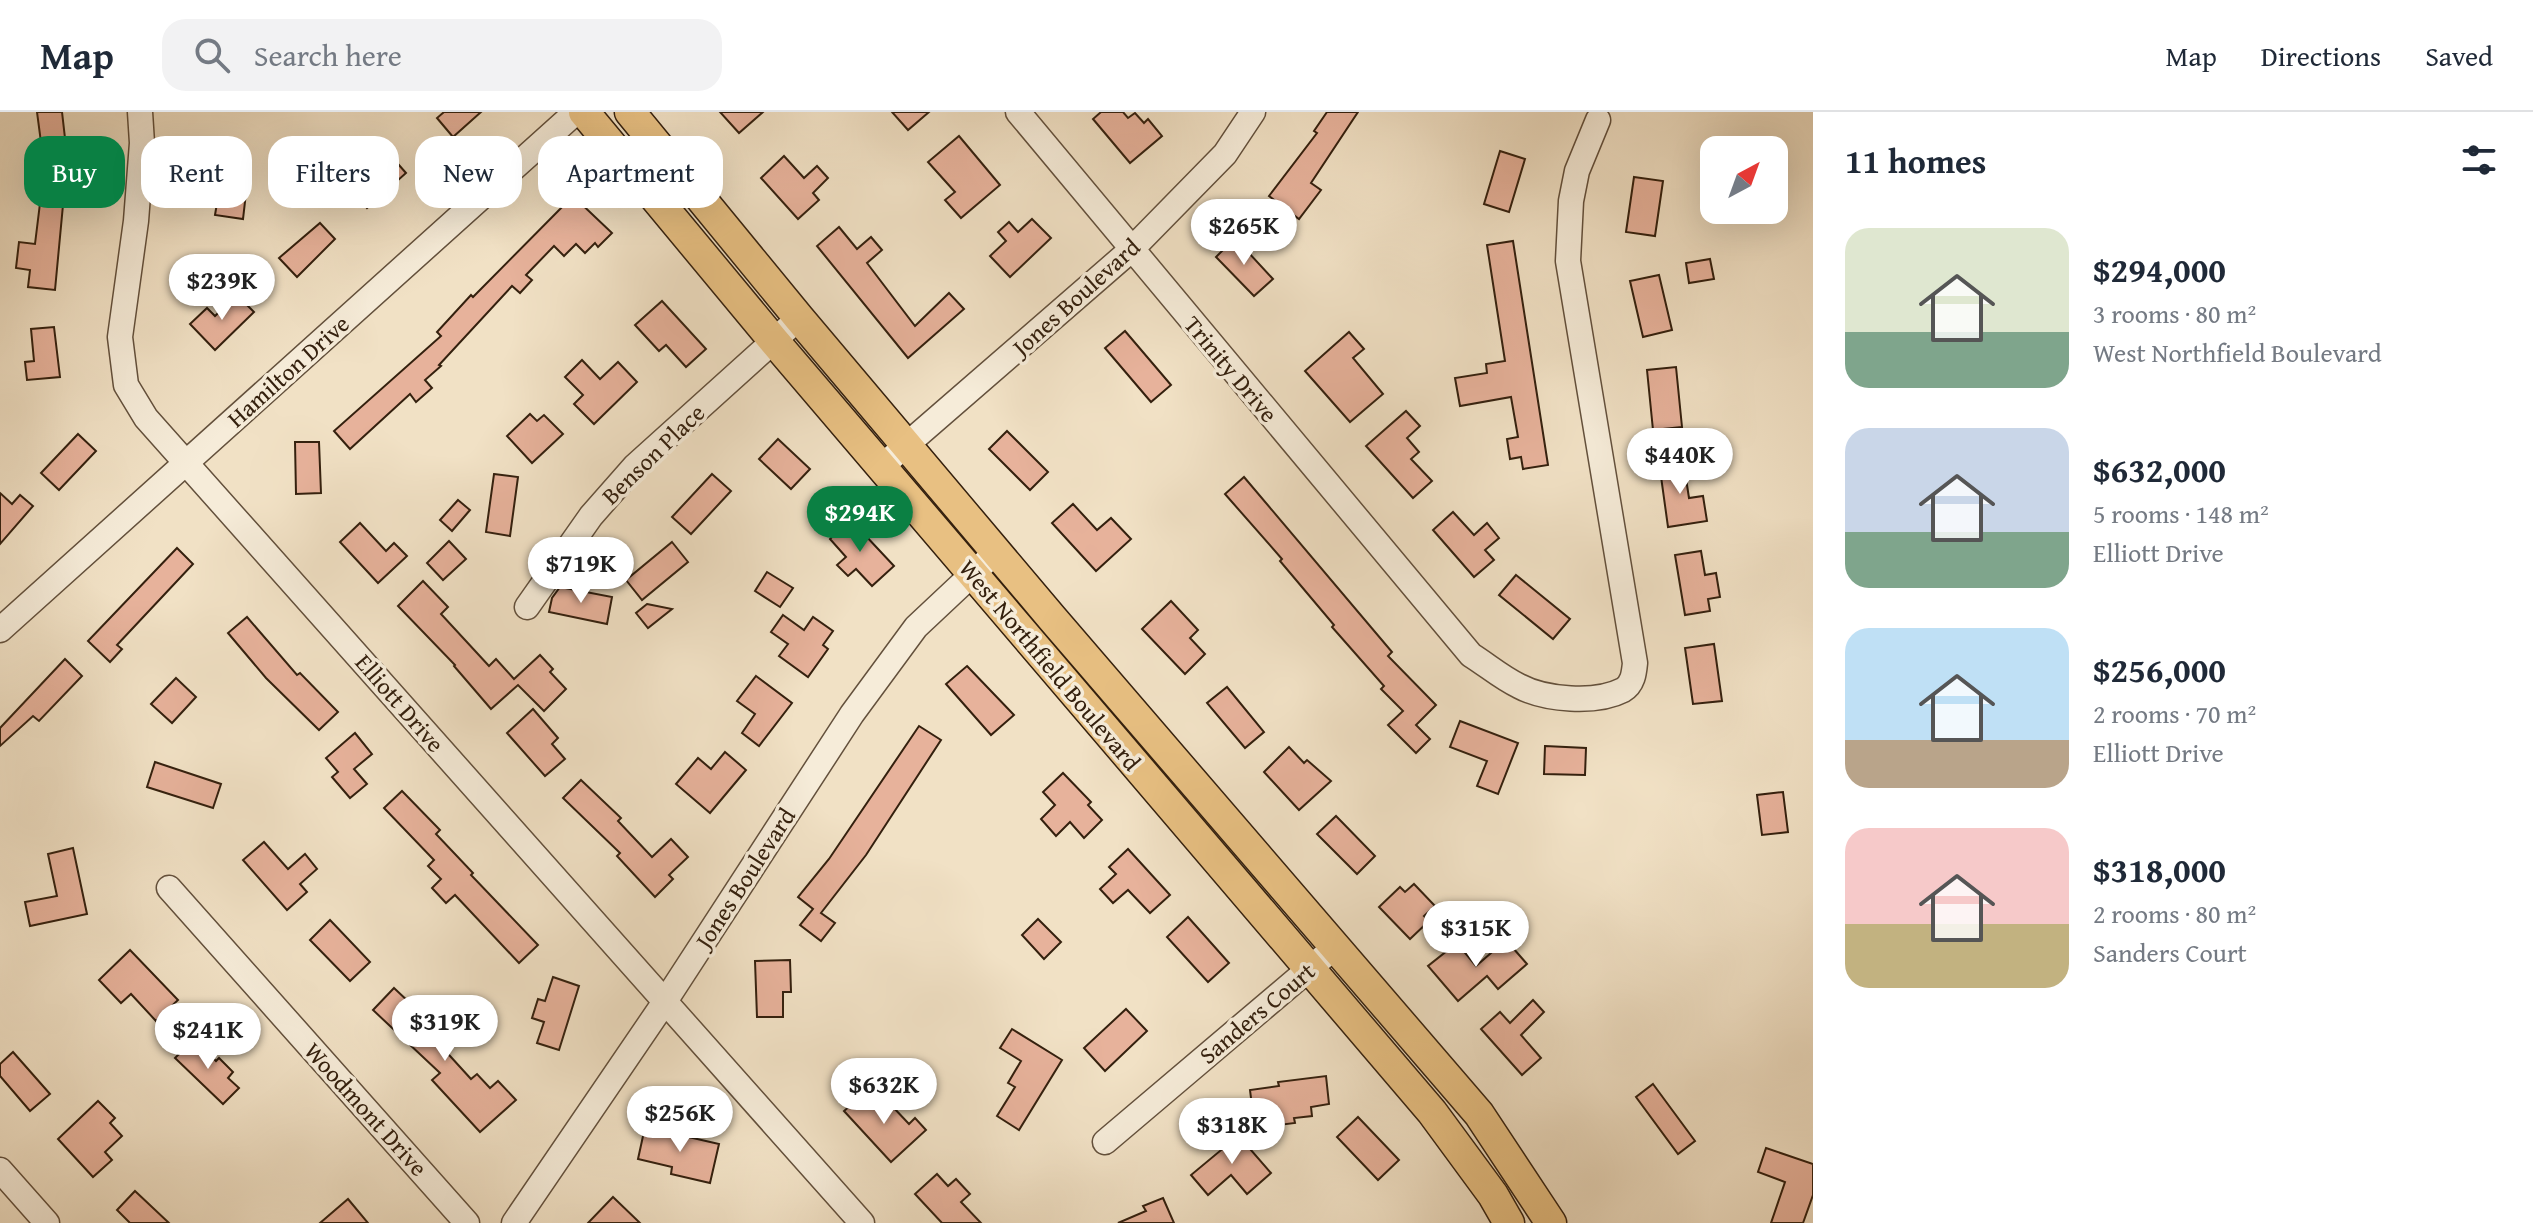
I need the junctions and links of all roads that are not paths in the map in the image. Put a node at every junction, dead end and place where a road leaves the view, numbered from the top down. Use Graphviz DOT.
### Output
graph roads {
  1 [pos="140,112"];
  2 [pos="576,112"];
  3 [pos="584,112"];
  4 [pos="630,112"];
  5 [pos="1018,112"];
  6 [pos="1253,112"];
  7 [pos="1598,120"];
  8 [pos="1131,250"];
  9 [pos="799,318"];
  10 [pos="774,341"];
  11 [pos="907,446"];
  12 [pos="188,462"];
  13 [pos="881,467"];
  14 [pos="997,551"];
  15 [pos="971,572"];
  16 [pos="527,607"];
  17 [pos="0,630"];
  18 [pos="169,888"];
  19 [pos="1335,947"];
  20 [pos="1309,969"];
  21 [pos="664,1003"];
  22 [pos="1105,1142"];
  23 [pos="0,1170"];
  24 [pos="47,1223"];
  25 [pos="467,1223"];
  26 [pos="514,1223"];
  27 [pos="862,1223"];
  28 [pos="1509,1223"];
  29 [pos="1551,1223"];
  1 -- 12 [label="street, Elliott Drive"];
  2 -- 12 [label="street, Hamilton Drive"];
  3 -- 10 [label="main road, West Northfield Boulevard"];
  4 -- 9 [label="main road, West Northfield Boulevard"];
  5 -- 8 [label="street, Trinity Drive"];
  6 -- 8 [label="street, Jones Boulevard"];
  7 -- 8 [label="street, Trinity Drive"];
  8 -- 11 [label="street, Jones Boulevard"];
  9 -- 10 [label="street, Benson Place"];
  9 -- 11 [label="main road, West Northfield Boulevard"];
  10 -- 13 [label="main road, West Northfield Boulevard"];
  10 -- 16 [label="street, Benson Place"];
  11 -- 13 [label="street, Jones Boulevard"];
  11 -- 14 [label="main road, West Northfield Boulevard"];
  12 -- 17 [label="street, Hamilton Drive"];
  12 -- 21 [label="street, Elliott Drive"];
  13 -- 15 [label="main road, West Northfield Boulevard"];
  14 -- 15 [label="street, Jones Boulevard"];
  14 -- 19 [label="main road, West Northfield Boulevard"];
  15 -- 20 [label="main road, West Northfield Boulevard"];
  15 -- 21 [label="street, Jones Boulevard"];
  18 -- 25 [label="street, Woodmont Drive"];
  19 -- 20 [label="street, Sanders Court"];
  19 -- 29 [label="main road, West Northfield Boulevard"];
  20 -- 22 [label="street, Sanders Court"];
  20 -- 28 [label="main road, West Northfield Boulevard"];
  21 -- 26 [label="street, Jones Boulevard"];
  21 -- 27 [label="street, Elliott Drive"];
  23 -- 24 [label="street"];
}
